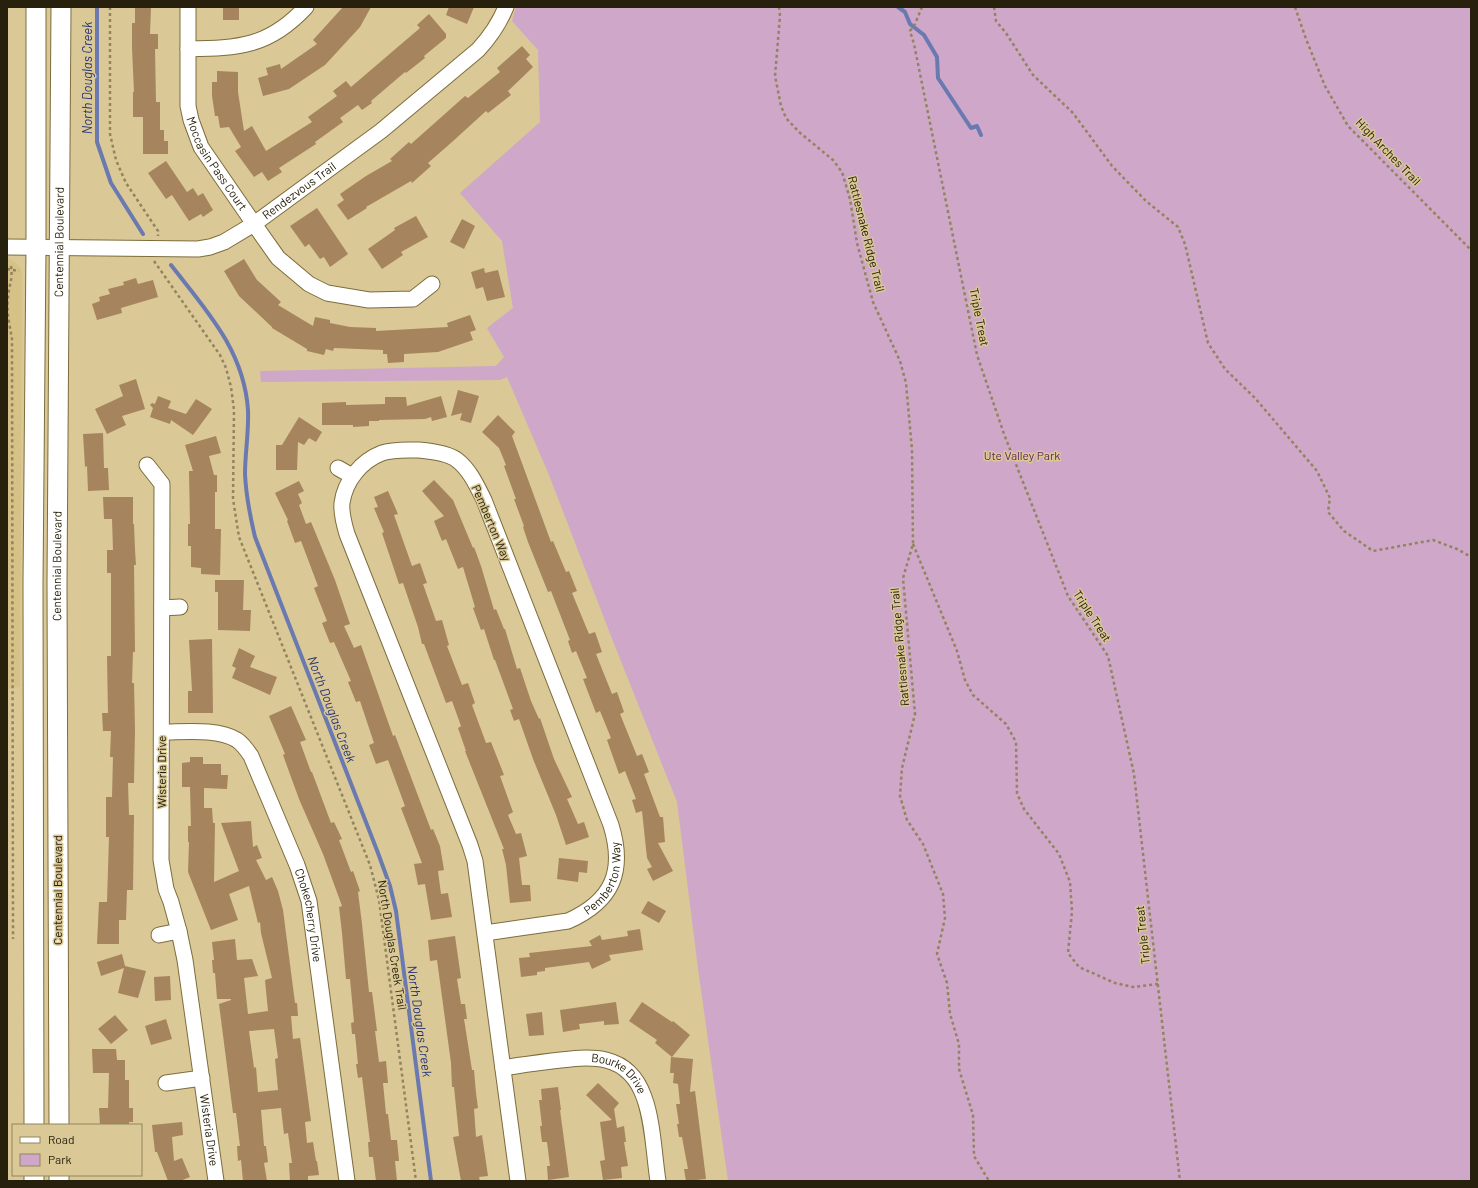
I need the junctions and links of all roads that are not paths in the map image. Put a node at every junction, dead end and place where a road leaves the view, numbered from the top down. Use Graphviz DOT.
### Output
graph roads {
  1 [pos="36,7"];
  2 [pos="61,7"];
  3 [pos="188,7"];
  4 [pos="306,7"];
  5 [pos="506,7"];
  6 [pos="188,48"];
  7 [pos="254,224"];
  8 [pos="7,247"];
  9 [pos="36,247"];
  10 [pos="60,247"];
  11 [pos="432,284"];
  12 [pos="148,466"];
  13 [pos="338,468"];
  14 [pos="352,476"];
  15 [pos="162,608"];
  16 [pos="180,608"];
  17 [pos="162,732"];
  18 [pos="179,931"];
  19 [pos="486,933"];
  20 [pos="159,935"];
  21 [pos="503,1068"];
  22 [pos="202,1078"];
  23 [pos="166,1084"];
  24 [pos="34,1124"];
  25 [pos="59,1124"];
  26 [pos="216,1181"];
  27 [pos="347,1181"];
  28 [pos="518,1181"];
  29 [pos="658,1181"];
  1 -- 9 [label="main road, Centennial Boulevard"];
  2 -- 10 [label="main road, Centennial Boulevard"];
  3 -- 6 [label="street, Moccasin Pass Court"];
  4 -- 6 [label="street"];
  5 -- 7 [label="street, Rendezvous Trail"];
  6 -- 7 [label="street, Moccasin Pass Court"];
  7 -- 10 [label="street, Rendezvous Trail"];
  7 -- 11 [label="street, Moccasin Pass Court"];
  8 -- 9 [label="street, Rendezvous Trail"];
  9 -- 10 [label="street, Rendezvous Trail"];
  9 -- 24 [label="main road, Centennial Boulevard"];
  10 -- 25 [label="main road, Centennial Boulevard"];
  12 -- 15 [label="street, Wisteria Drive"];
  13 -- 14 [label="street"];
  14 -- 19 [label="street, Pemberton Way"];
  14 -- 19 [label="street, Pemberton Way"];
  15 -- 16 [label="street"];
  15 -- 17 [label="street, Wisteria Drive"];
  17 -- 18 [label="street, Wisteria Drive"];
  17 -- 27 [label="street, Chokecherry Drive"];
  18 -- 20 [label="street"];
  18 -- 22 [label="street, Wisteria Drive"];
  19 -- 21 [label="street, Pemberton Way"];
  21 -- 28 [label="street, Pemberton Way"];
  21 -- 29 [label="street, Bourke Drive"];
  22 -- 23 [label="street, Wisteria Drive"];
  22 -- 26 [label="street, Wisteria Drive"];
}
